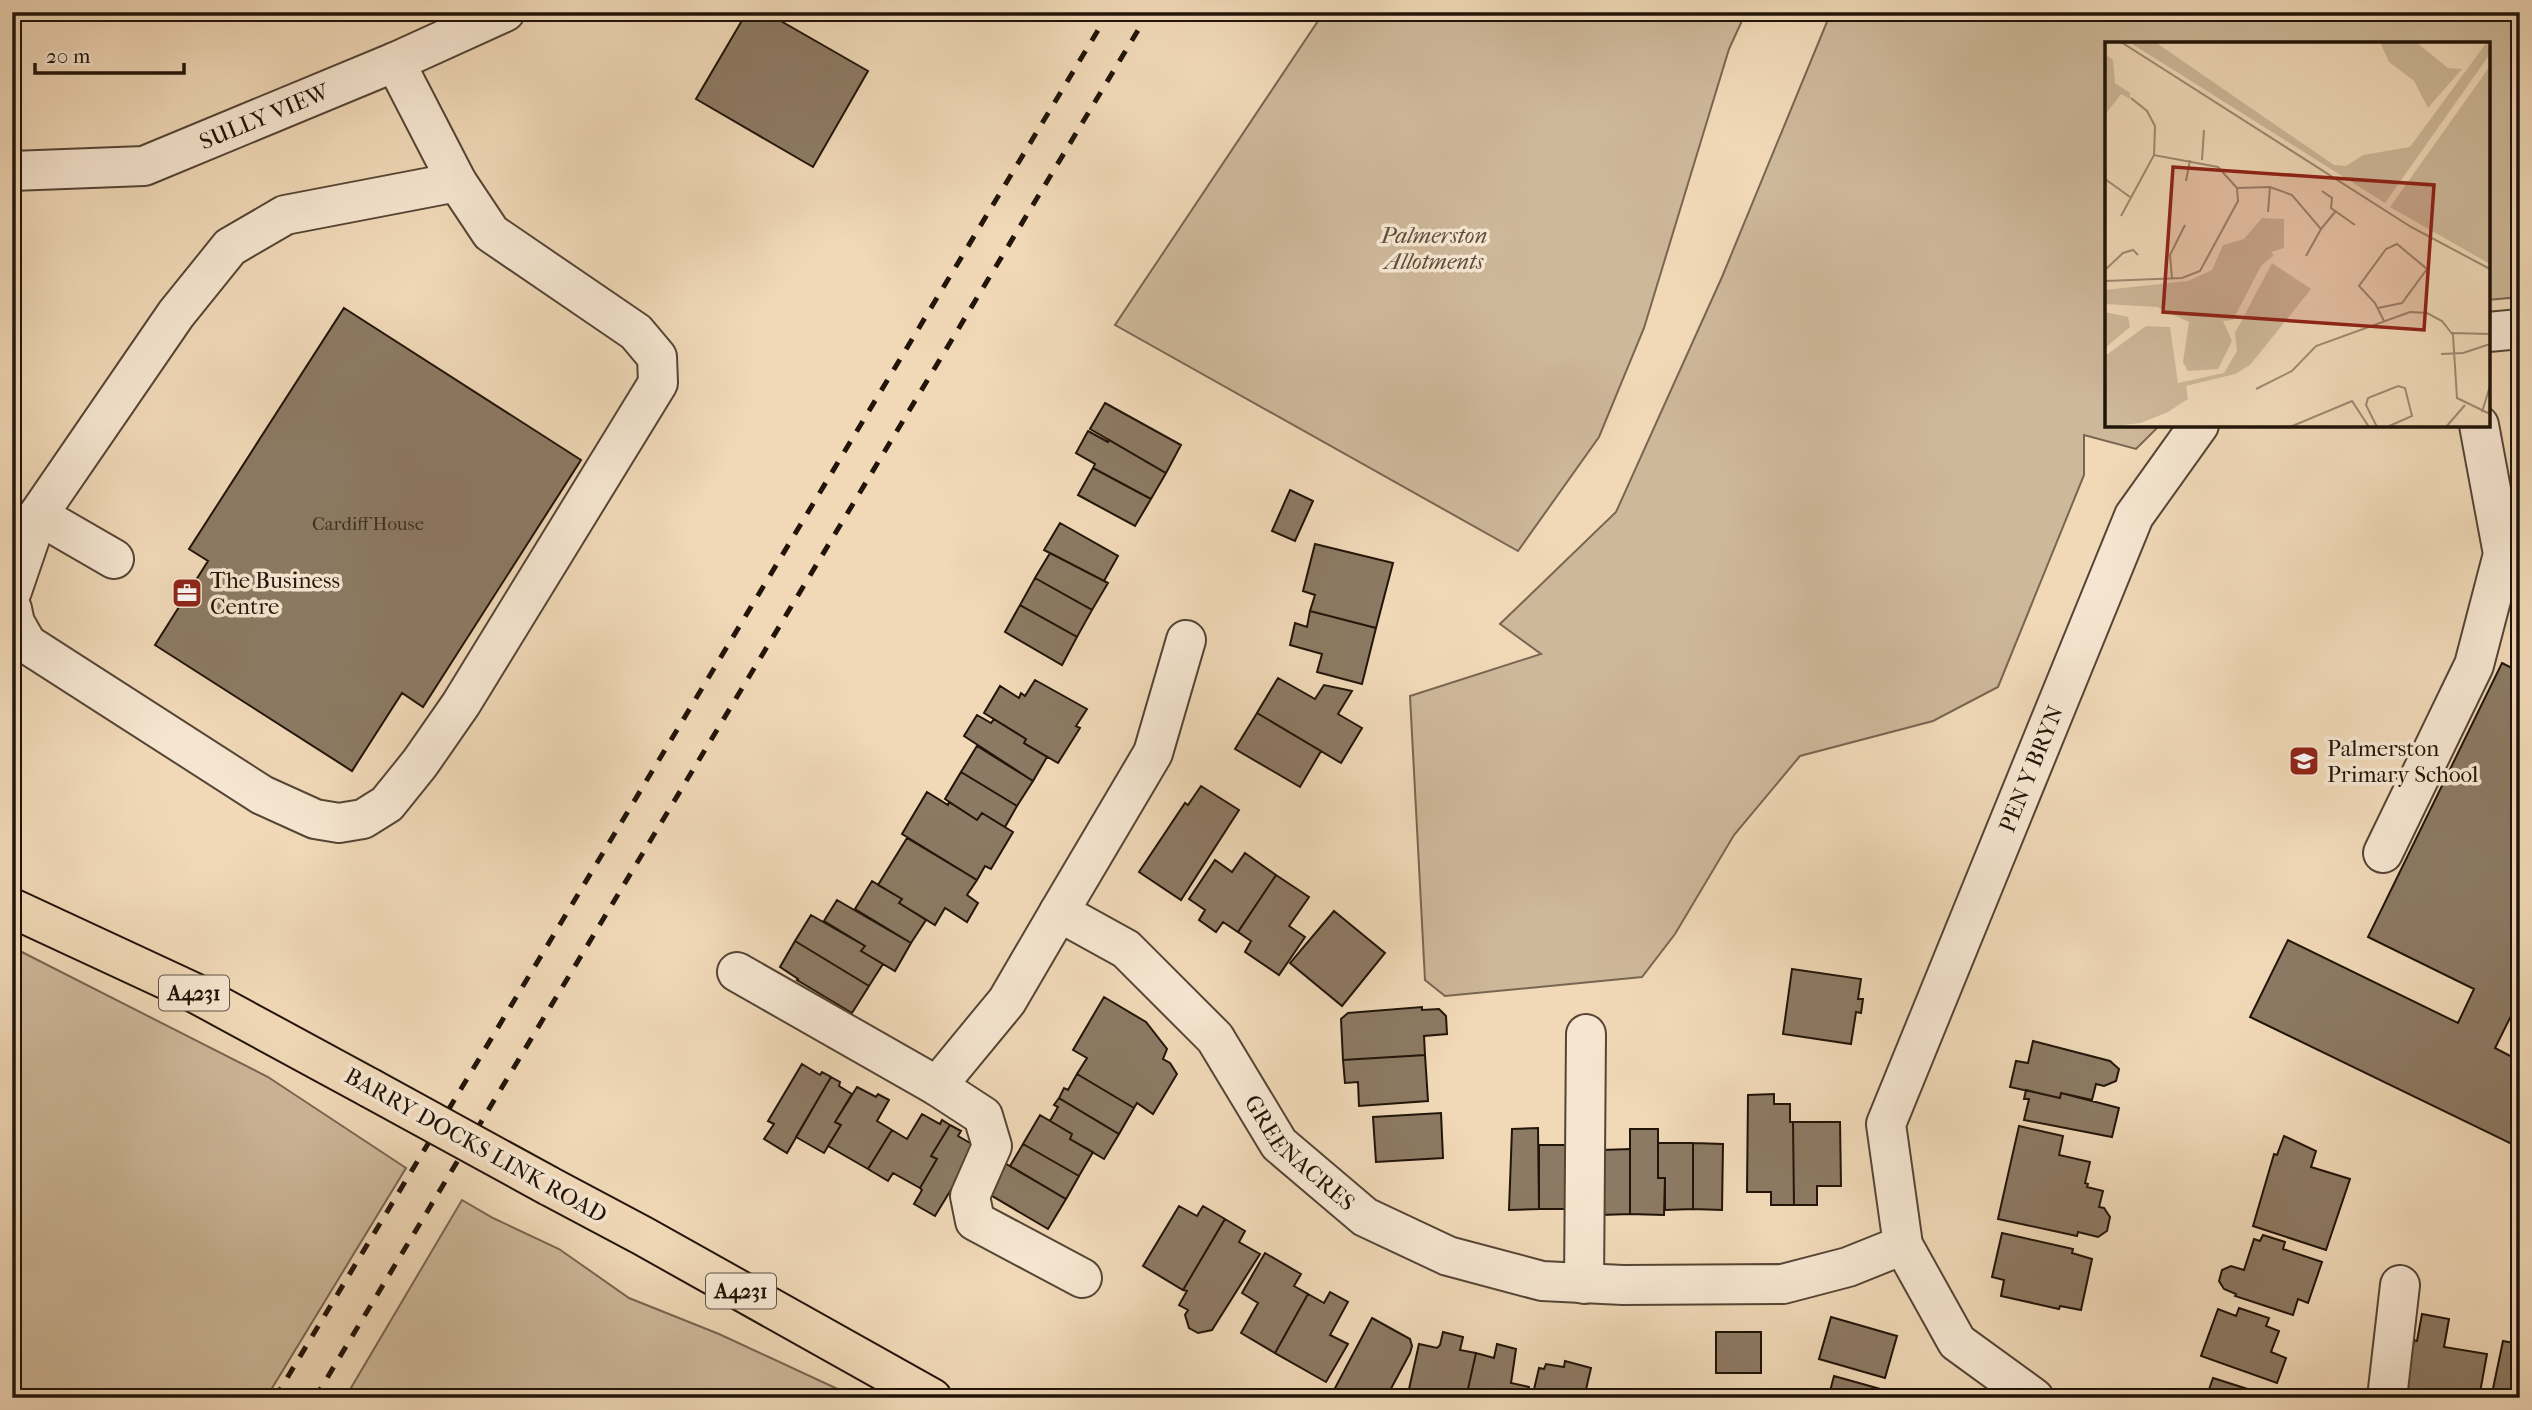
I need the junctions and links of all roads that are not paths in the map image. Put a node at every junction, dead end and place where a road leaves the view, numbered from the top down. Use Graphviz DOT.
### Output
graph roads {
  1 [pos="505,12"];
  2 [pos="395,62"];
  3 [pos="12,171"];
  4 [pos="457,182"];
  5 [pos="2520,330"];
  6 [pos="2490,332"];
  7 [pos="2198,427"];
  8 [pos="2479,427"];
  9 [pos="38,515"];
  10 [pos="114,559"];
  11 [pos="12,591"];
  12 [pos="12,609"];
  13 [pos="1186,640"];
  14 [pos="2383,853"];
  15 [pos="12,908"];
  16 [pos="1059,912"];
  17 [pos="737,972"];
  18 [pos="1586,1034"];
  19 [pos="937,1086"];
  20 [pos="1903,1245"];
  21 [pos="1082,1278"];
  22 [pos="1584,1284"];
  23 [pos="2400,1285"];
  24 [pos="932,1398"];
  25 [pos="2034,1398"];
  26 [pos="2387,1398"];
  1 -- 2 [label="street, SULLY VIEW"];
  2 -- 3 [label="street, SULLY VIEW"];
  2 -- 4 [label="street"];
  4 -- 9 [label="street"];
  4 -- 12 [label="street"];
  5 -- 6 [label="street"];
  7 -- 20 [label="street, PEN Y BRYN"];
  8 -- 14 [label="street"];
  9 -- 10 [label="street"];
  9 -- 11 [label="street"];
  13 -- 16 [label="street"];
  15 -- 24 [label="main road, BARRY DOCKS LINK ROAD / A4231, bridge"];
  16 -- 19 [label="street"];
  16 -- 22 [label="street, GREENACRES"];
  17 -- 19 [label="street"];
  18 -- 22 [label="street"];
  19 -- 21 [label="street"];
  20 -- 22 [label="street, GREENACRES"];
  20 -- 25 [label="street"];
  23 -- 26 [label="street"];
}
